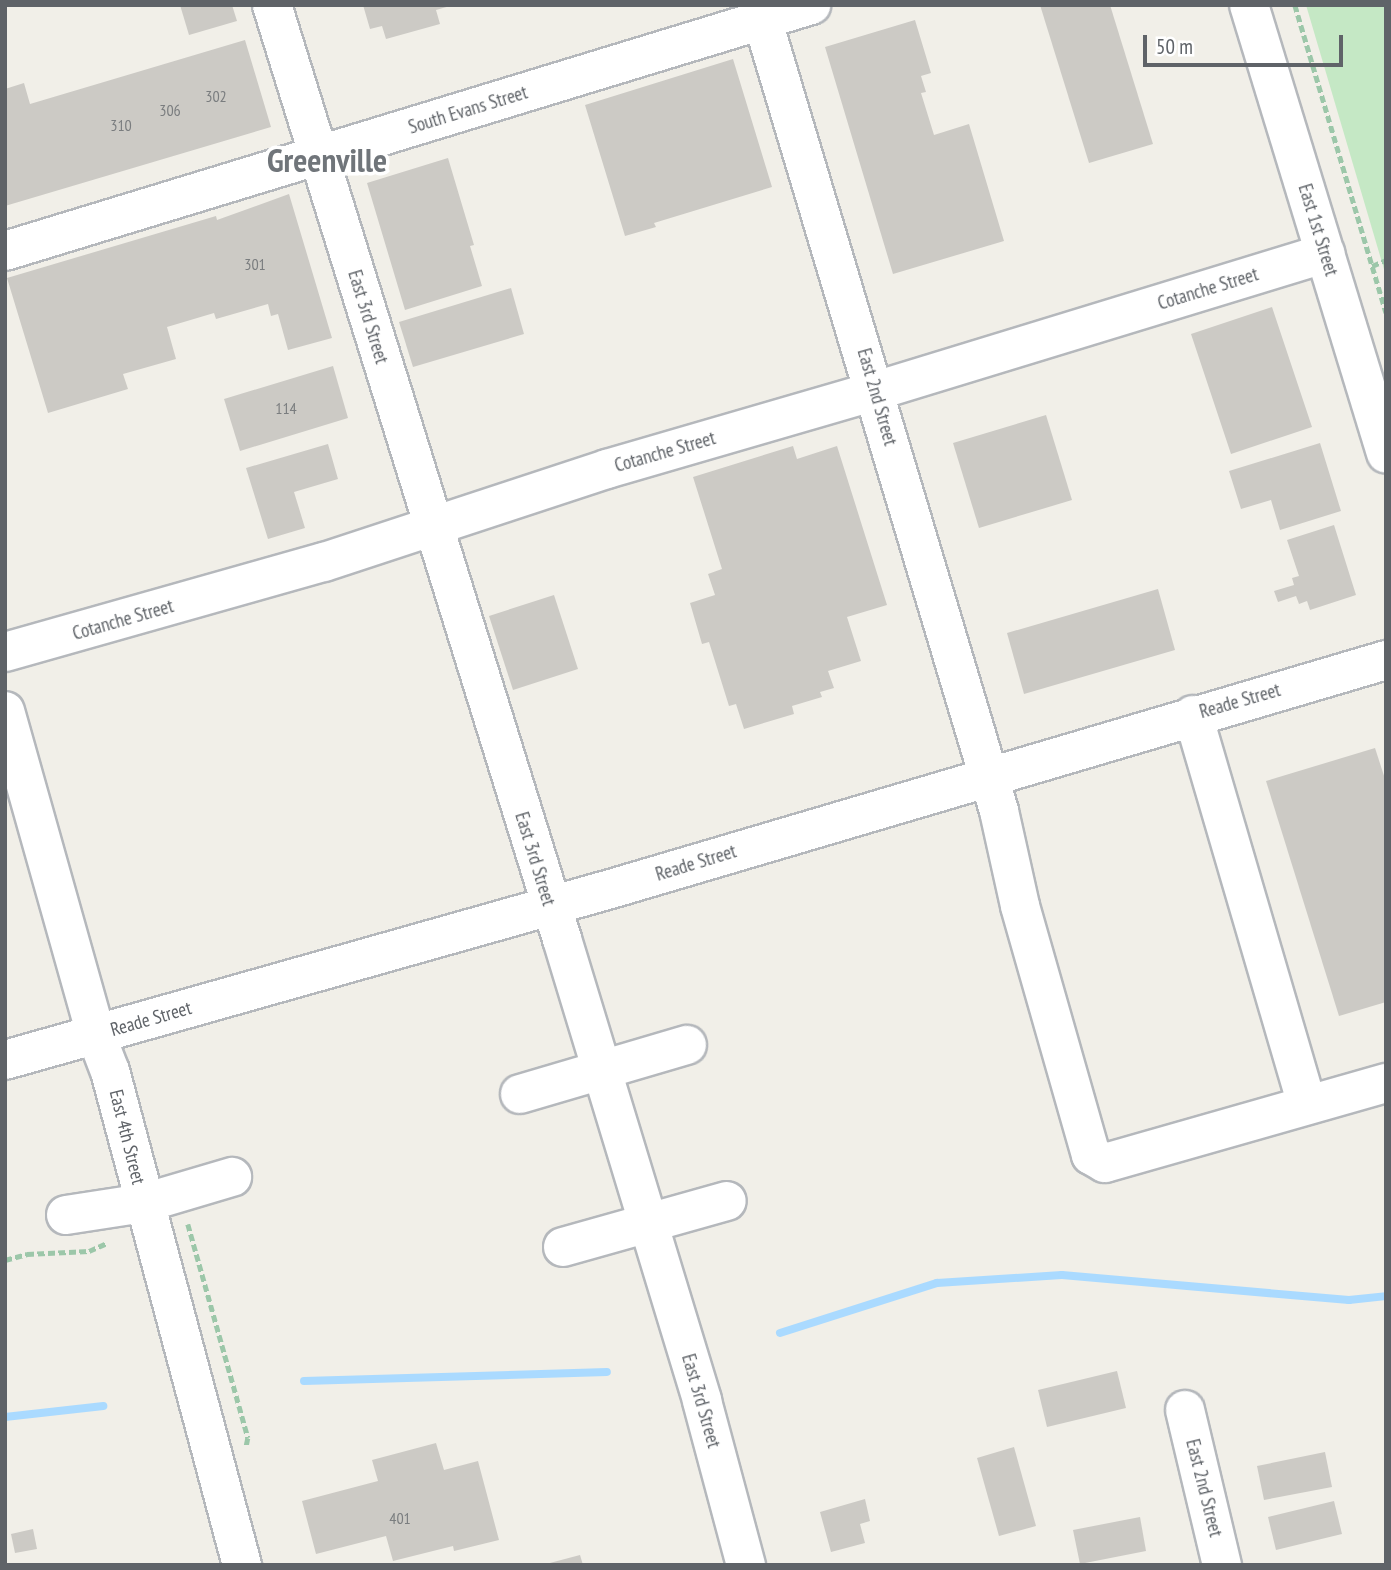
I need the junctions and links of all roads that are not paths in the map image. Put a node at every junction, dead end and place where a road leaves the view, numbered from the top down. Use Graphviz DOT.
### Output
graph roads {
  1 [pos="272,5"];
  2 [pos="811,5"];
  3 [pos="1249,5"];
  4 [pos="761,13"];
  5 [pos="318,155"];
  6 [pos="5,251"];
  7 [pos="1325,253"];
  8 [pos="875,391"];
  9 [pos="1386,454"];
  10 [pos="434,524"];
  11 [pos="5,652"];
  12 [pos="1386,660"];
  13 [pos="5,711"];
  14 [pos="1193,715"];
  15 [pos="988,775"];
  16 [pos="549,906"];
  17 [pos="96,1035"];
  18 [pos="687,1045"];
  19 [pos="5,1060"];
  20 [pos="600,1072"];
  21 [pos="1386,1083"];
  22 [pos="520,1094"];
  23 [pos="1307,1105"];
  24 [pos="232,1177"];
  25 [pos="726,1201"];
  26 [pos="144,1203"];
  27 [pos="66,1215"];
  28 [pos="647,1224"];
  29 [pos="563,1247"];
  30 [pos="1185,1410"];
  31 [pos="242,1565"];
  32 [pos="746,1565"];
  33 [pos="1222,1565"];
  1 -- 5 [label="street, East 3rd Street"];
  2 -- 4 [label="street, South Evans Street"];
  3 -- 7 [label="street, East 1st Street"];
  4 -- 5 [label="street, South Evans Street"];
  4 -- 8 [label="street, East 2nd Street"];
  5 -- 6 [label="street, South Evans Street"];
  5 -- 10 [label="street, East 3rd Street"];
  7 -- 8 [label="street, Cotanche Street"];
  7 -- 9 [label="street, East 1st Street"];
  8 -- 10 [label="street, Cotanche Street"];
  8 -- 15 [label="street, East 2nd Street"];
  10 -- 11 [label="street, Cotanche Street"];
  10 -- 16 [label="street, East 3rd Street"];
  12 -- 14 [label="street, Reade Street"];
  13 -- 17 [label="street, East 4th Street"];
  14 -- 15 [label="street, Reade Street"];
  14 -- 23 [label="street"];
  15 -- 16 [label="street, Reade Street"];
  15 -- 23 [label="street, East 2nd Street"];
  16 -- 17 [label="street, Reade Street"];
  16 -- 20 [label="street, East 3rd Street"];
  17 -- 19 [label="street, Reade Street"];
  17 -- 26 [label="street, East 4th Street"];
  18 -- 20 [label="street"];
  20 -- 22 [label="street"];
  20 -- 28 [label="street, East 3rd Street"];
  21 -- 23 [label="street, East 2nd Street"];
  24 -- 26 [label="street"];
  25 -- 28 [label="street"];
  26 -- 27 [label="street"];
  26 -- 31 [label="street, East 4th Street"];
  28 -- 29 [label="street"];
  28 -- 32 [label="street, East 3rd Street"];
  30 -- 33 [label="street, East 2nd Street"];
}
